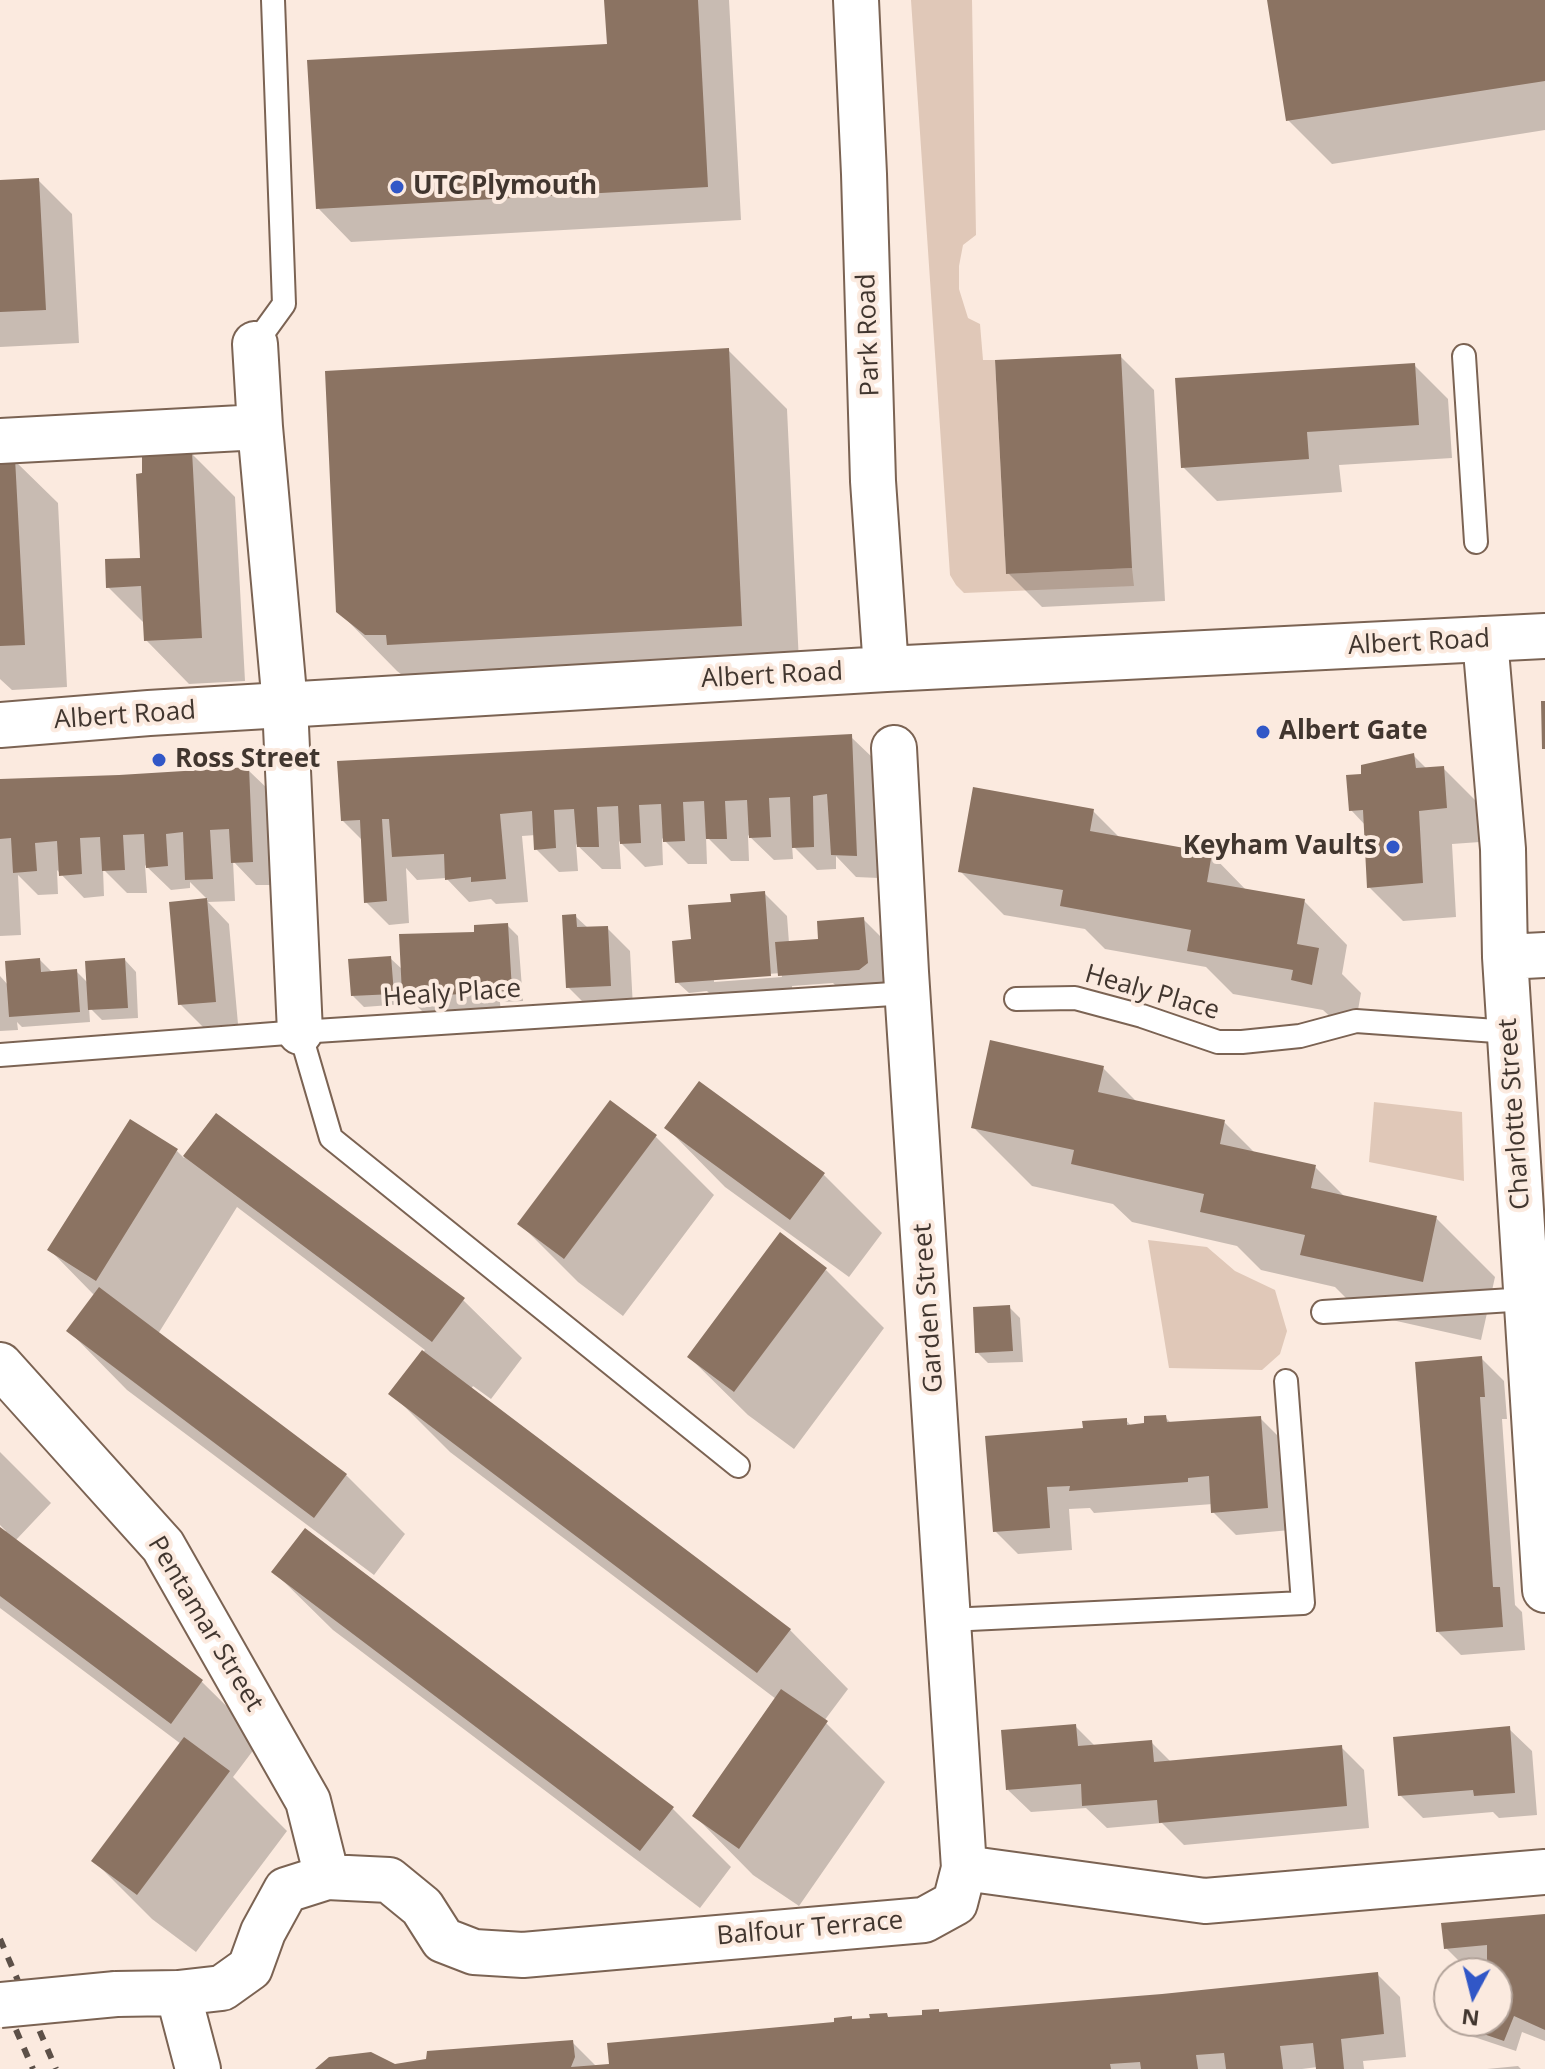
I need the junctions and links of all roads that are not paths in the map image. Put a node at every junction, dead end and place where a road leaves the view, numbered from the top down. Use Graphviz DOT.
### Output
graph roads {
  1 [pos="273,0"];
  2 [pos="856,0"];
  3 [pos="255,344"];
  4 [pos="1464,356"];
  5 [pos="260,427"];
  6 [pos="0,441"];
  7 [pos="1476,542"];
  8 [pos="1545,636"];
  9 [pos="1485,639"];
  10 [pos="886,669"];
  11 [pos="285,705"];
  12 [pos="0,725"];
  13 [pos="894,748"];
  14 [pos="1525,956"];
  15 [pos="908,993"];
  16 [pos="1016,999"];
  17 [pos="300,1032"];
  18 [pos="1510,1032"];
  19 [pos="0,1055"];
  20 [pos="1527,1299"];
  21 [pos="1323,1312"];
  22 [pos="0,1365"];
  23 [pos="1286,1381"];
  24 [pos="738,1466"];
  25 [pos="1545,1590"];
  26 [pos="949,1620"];
  27 [pos="964,1868"];
  28 [pos="1545,1872"];
  29 [pos="327,1877"];
  30 [pos="178,1993"];
  31 [pos="0,2005"];
  32 [pos="198,2069"];
  1 -- 3 [label="lane"];
  2 -- 10 [label="street, Park Road"];
  3 -- 5 [label="street"];
  4 -- 7 [label="lane"];
  5 -- 6 [label="street"];
  5 -- 11 [label="street"];
  8 -- 9 [label="street, Albert Road"];
  9 -- 10 [label="street, Albert Road"];
  9 -- 14 [label="street, Charlotte Street"];
  10 -- 11 [label="street, Albert Road"];
  11 -- 12 [label="street, Albert Road"];
  11 -- 17 [label="street"];
  13 -- 15 [label="street, Garden Street"];
  14 -- 18 [label="street, Charlotte Street"];
  15 -- 17 [label="lane, Healy Place"];
  15 -- 26 [label="street, Garden Street"];
  16 -- 18 [label="lane, Healy Place"];
  17 -- 19 [label="lane, Healy Place"];
  17 -- 24 [label="lane"];
  18 -- 20 [label="street, Charlotte Street"];
  20 -- 21 [label="lane"];
  20 -- 25 [label="street, Charlotte Street"];
  22 -- 29 [label="street, Pentamar Street"];
  23 -- 26 [label="lane"];
  26 -- 27 [label="street, Garden Street"];
  27 -- 28 [label="street"];
  27 -- 29 [label="street, Balfour Terrace"];
  29 -- 30 [label="street, Balfour Terrace"];
  30 -- 31 [label="street, Balfour Terrace, bridge"];
  30 -- 32 [label="street"];
}
